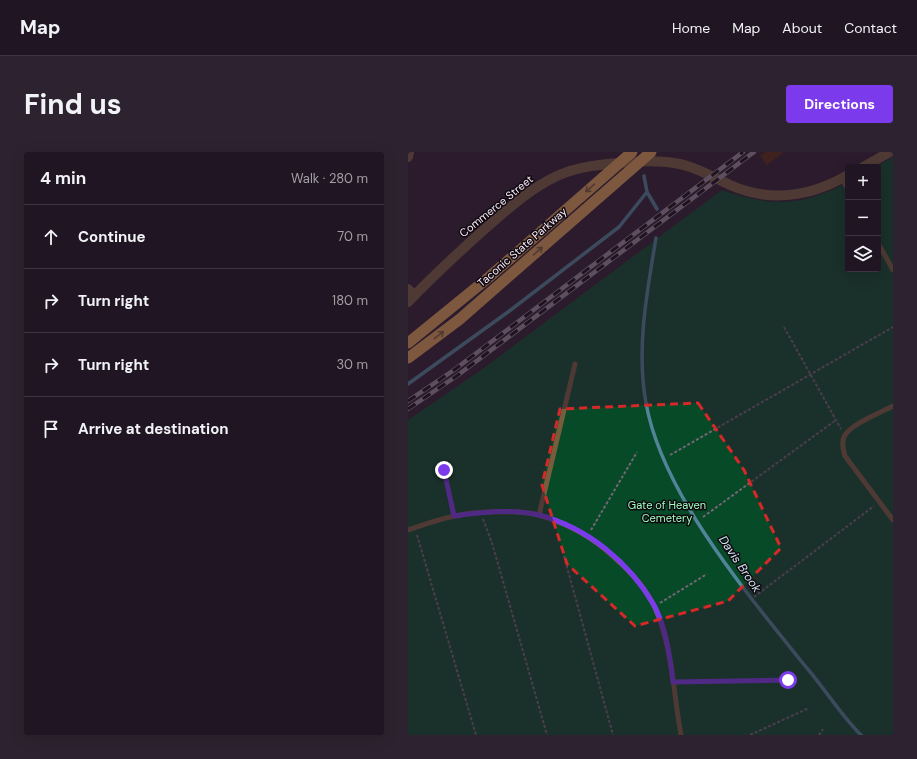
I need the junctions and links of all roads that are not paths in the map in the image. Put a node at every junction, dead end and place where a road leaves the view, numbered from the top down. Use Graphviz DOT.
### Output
graph roads {
  1 [pos="409,152"];
  2 [pos="632,152"];
  3 [pos="651,152"];
  4 [pos="890,152"];
  5 [pos="408,157"];
  6 [pos="640,161"];
  7 [pos="620,163"];
  8 [pos="868,164"];
  9 [pos="845,177"];
  10 [pos="881,248"];
  11 [pos="893,270"];
  12 [pos="410,296"];
  13 [pos="408,343"];
  14 [pos="408,358"];
  15 [pos="575,364"];
  16 [pos="893,406"];
  17 [pos="539,515"];
  18 [pos="893,520"];
  19 [pos="408,530"];
  20 [pos="681,735"];
  1 -- 5 [label="street"];
  2 -- 7 [label="highway, Taconic State Parkway"];
  3 -- 6 [label="highway, Taconic State Parkway"];
  4 -- 8 [label="street"];
  6 -- 7 [label="street, Commerce Street"];
  6 -- 9 [label="street, Commerce Street"];
  14 -- 6 [label="highway, Taconic State Parkway, one-way"];
  7 -- 12 [label="street, Commerce Street"];
  7 -- 13 [label="highway, Taconic State Parkway, one-way"];
  10 -- 11 [label="lane"];
  15 -- 17 [label="lane"];
  16 -- 18 [label="lane"];
  17 -- 19 [label="lane"];
  17 -- 20 [label="lane"];
}
